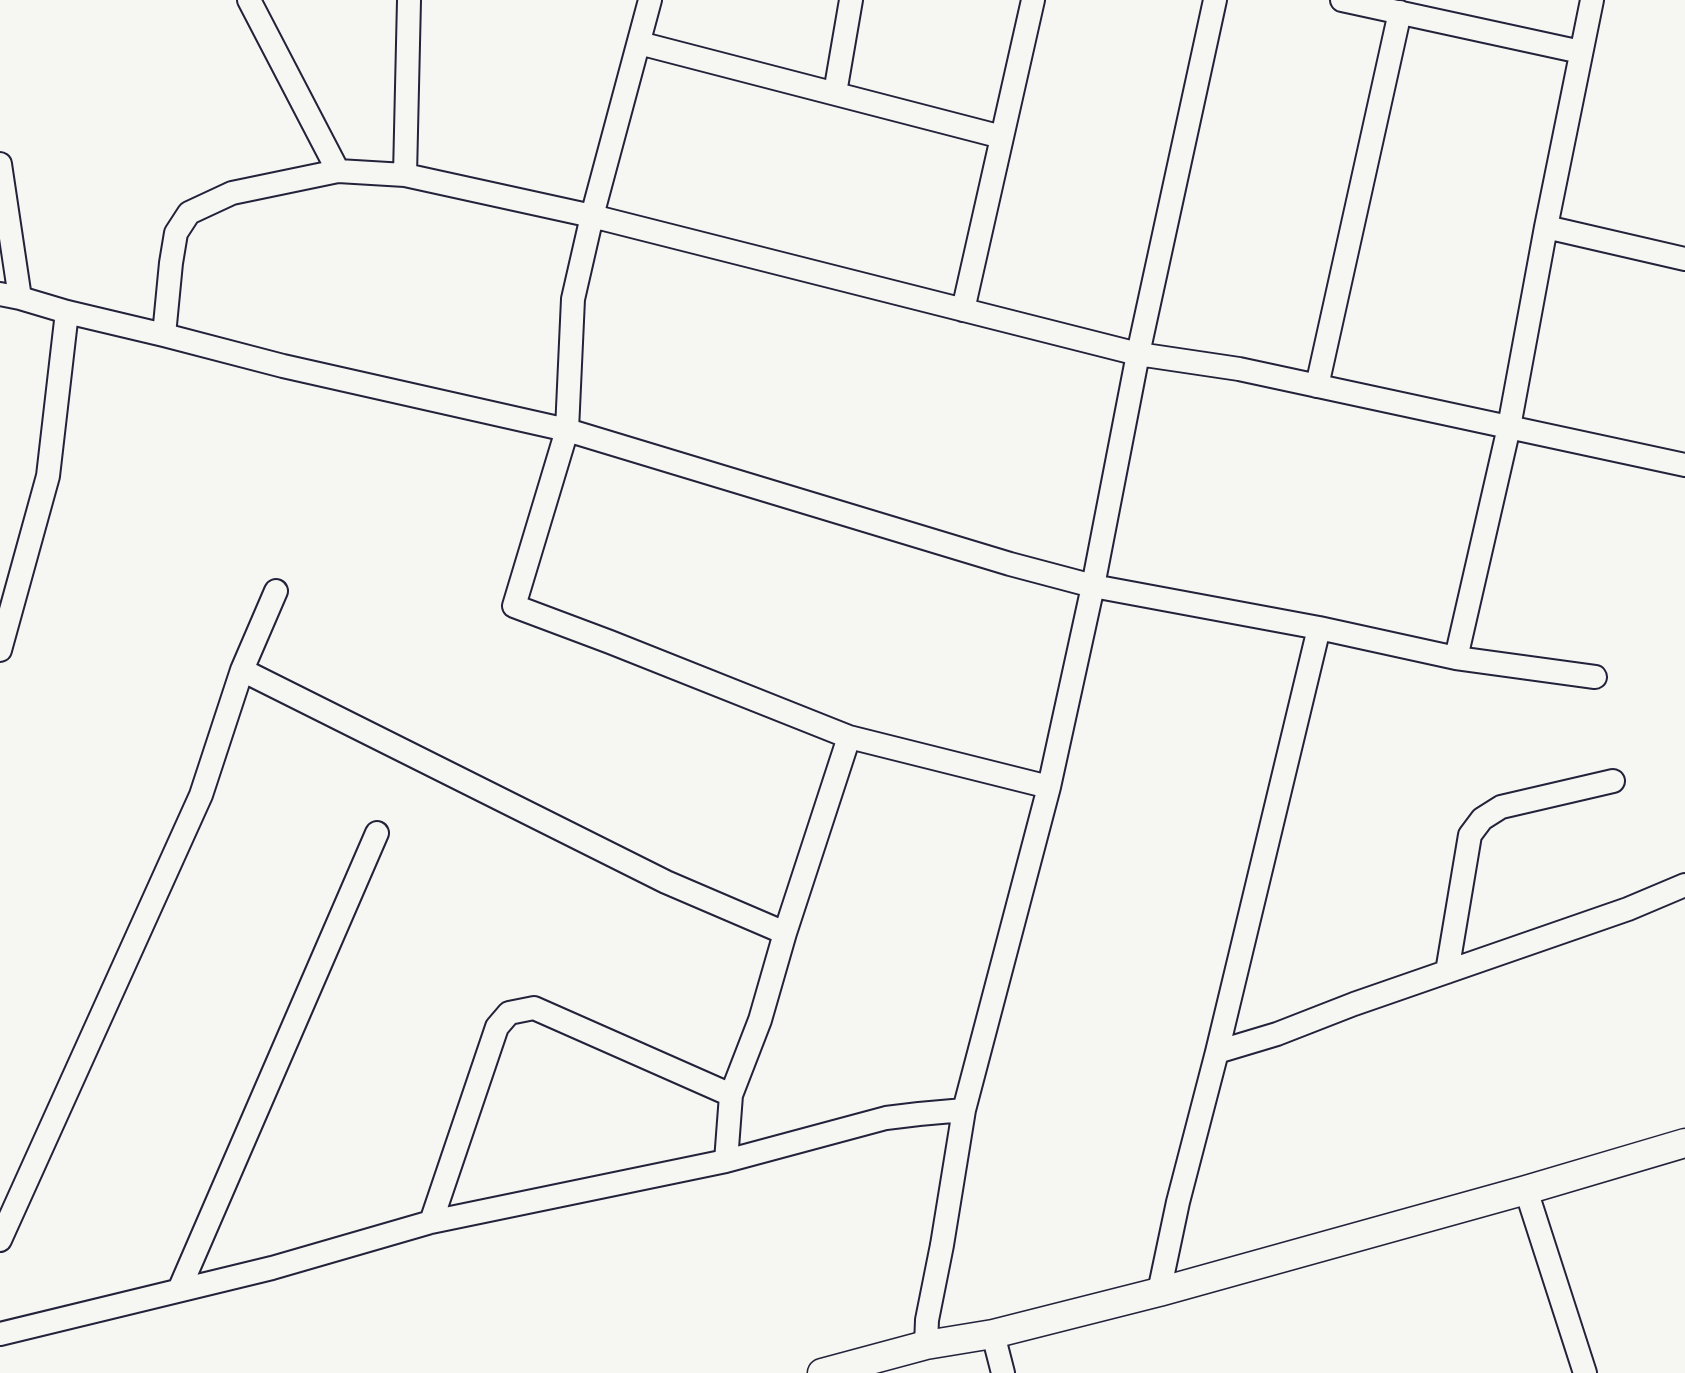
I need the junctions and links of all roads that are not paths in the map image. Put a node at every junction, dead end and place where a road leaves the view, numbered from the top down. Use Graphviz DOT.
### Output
graph roads {
  1 [pos="249,0"];
  2 [pos="409,0"];
  3 [pos="650,0"];
  4 [pos="851,0"];
  5 [pos="1033,0"];
  6 [pos="1215,0"];
  7 [pos="1342,0"];
  8 [pos="1592,0"];
  9 [pos="1400,12"];
  10 [pos="639,43"];
  11 [pos="1581,52"];
  12 [pos="835,93"];
  13 [pos="1002,138"];
  14 [pos="0,164"];
  15 [pos="338,171"];
  16 [pos="405,175"];
  17 [pos="592,216"];
  18 [pos="1546,227"];
  19 [pos="1685,259"];
  20 [pos="10,296"];
  21 [pos="963,310"];
  22 [pos="67,312"];
  23 [pos="164,335"];
  24 [pos="1138,354"];
  25 [pos="1316,386"];
  26 [pos="1509,427"];
  27 [pos="567,430"];
  28 [pos="1685,465"];
  29 [pos="1093,586"];
  30 [pos="276,591"];
  31 [pos="1319,628"];
  32 [pos="0,650"];
  33 [pos="1456,658"];
  34 [pos="242,670"];
  35 [pos="1594,677"];
  36 [pos="849,737"];
  37 [pos="1613,781"];
  38 [pos="1049,787"];
  39 [pos="377,834"];
  40 [pos="1685,885"];
  41 [pos="785,933"];
  42 [pos="1447,972"];
  43 [pos="1217,1052"];
  44 [pos="731,1095"];
  45 [pos="964,1110"];
  46 [pos="1685,1143"];
  47 [pos="726,1161"];
  48 [pos="1526,1190"];
  49 [pos="431,1222"];
  50 [pos="0,1240"];
  51 [pos="180,1290"];
  52 [pos="1159,1292"];
  53 [pos="0,1334"];
  54 [pos="993,1334"];
  55 [pos="926,1345"];
  56 [pos="822,1373"];
  57 [pos="1003,1373"];
  58 [pos="1585,1373"];
  1 -- 15 [label="street"];
  2 -- 16 [label="street"];
  3 -- 10 [label="street"];
  4 -- 12 [label="street"];
  5 -- 13 [label="street"];
  6 -- 24 [label="street"];
  7 -- 9 [label="street"];
  8 -- 11 [label="street"];
  9 -- 11 [label="street"];
  9 -- 25 [label="street"];
  10 -- 12 [label="street"];
  10 -- 17 [label="street"];
  11 -- 18 [label="street"];
  12 -- 13 [label="street"];
  13 -- 21 [label="street"];
  14 -- 20 [label="street"];
  15 -- 16 [label="street"];
  15 -- 23 [label="street"];
  16 -- 17 [label="street"];
  17 -- 21 [label="street"];
  17 -- 27 [label="street"];
  18 -- 19 [label="street"];
  18 -- 26 [label="street"];
  20 -- 22 [label="street"];
  21 -- 24 [label="street"];
  22 -- 23 [label="street"];
  22 -- 32 [label="street"];
  23 -- 27 [label="street"];
  24 -- 25 [label="street"];
  24 -- 29 [label="street"];
  25 -- 26 [label="street"];
  26 -- 28 [label="street"];
  26 -- 33 [label="street"];
  27 -- 29 [label="street"];
  27 -- 36 [label="street"];
  29 -- 31 [label="street"];
  29 -- 38 [label="street"];
  30 -- 34 [label="street"];
  31 -- 33 [label="street"];
  31 -- 43 [label="street"];
  33 -- 35 [label="street"];
  34 -- 41 [label="street"];
  34 -- 50 [label="street"];
  36 -- 38 [label="street"];
  36 -- 41 [label="street"];
  37 -- 42 [label="street"];
  38 -- 45 [label="street"];
  39 -- 51 [label="street"];
  40 -- 42 [label="street"];
  41 -- 44 [label="street"];
  42 -- 43 [label="street"];
  43 -- 52 [label="street"];
  44 -- 47 [label="street"];
  44 -- 49 [label="street"];
  45 -- 47 [label="street"];
  45 -- 55 [label="street"];
  46 -- 48 [label="street"];
  47 -- 49 [label="street"];
  48 -- 52 [label="street"];
  48 -- 58 [label="street"];
  49 -- 51 [label="street"];
  51 -- 53 [label="street"];
  52 -- 54 [label="street"];
  54 -- 55 [label="street"];
  54 -- 57 [label="street"];
  55 -- 56 [label="street"];
}
